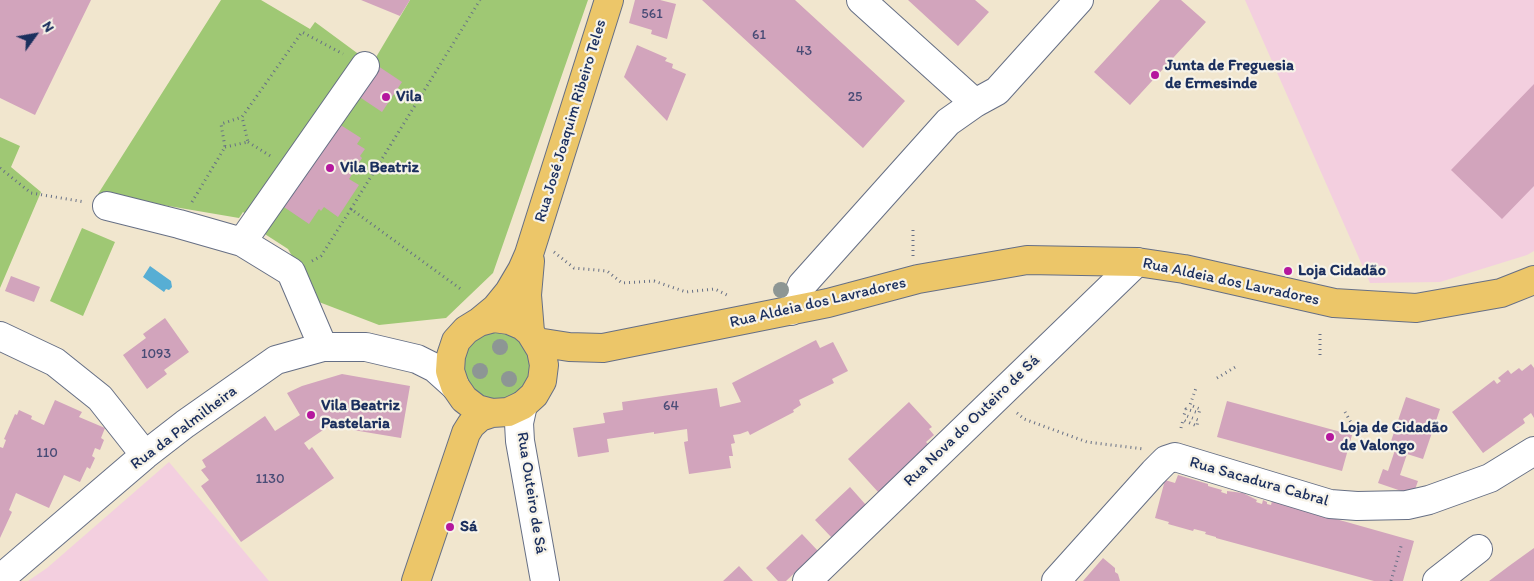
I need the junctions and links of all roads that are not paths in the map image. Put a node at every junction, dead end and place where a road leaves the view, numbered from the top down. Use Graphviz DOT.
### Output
graph roads {
  1 [pos="609,0"];
  2 [pos="861,0"];
  3 [pos="1056,0"];
  4 [pos="1079,0"];
  5 [pos="365,66"];
  6 [pos="975,103"];
  7 [pos="107,206"];
  8 [pos="242,242"];
  9 [pos="542,245"];
  10 [pos="1137,262"];
  11 [pos="1534,280"];
  12 [pos="791,311"];
  13 [pos="472,326"];
  14 [pos="0,336"];
  15 [pos="534,337"];
  16 [pos="323,347"];
  17 [pos="604,348"];
  18 [pos="398,353"];
  19 [pos="459,393"];
  20 [pos="529,400"];
  21 [pos="492,413"];
  22 [pos="462,443"];
  23 [pos="1534,452"];
  24 [pos="145,455"];
  25 [pos="1478,549"];
  26 [pos="0,579"];
  27 [pos="416,581"];
  28 [pos="545,581"];
  29 [pos="806,581"];
  30 [pos="1056,581"];
  31 [pos="1437,581"];
  1 -- 9 [label="main road, Rua José Joaquim Ribeiro Teles"];
  2 -- 6 [label="street"];
  3 -- 6 [label="street"];
  4 -- 6 [label="street"];
  5 -- 8 [label="street"];
  6 -- 12 [label="street"];
  7 -- 8 [label="street"];
  8 -- 16 [label="street"];
  9 -- 13 [label="main road, Rua José Joaquim Ribeiro Teles"];
  9 -- 15 [label="main road, Rua José Joaquim Ribeiro Teles"];
  10 -- 11 [label="main road, Rua Aldeia dos Lavradores"];
  10 -- 12 [label="main road, Rua Aldeia dos Lavradores"];
  10 -- 29 [label="street, Rua Nova do Outeiro de Sá"];
  12 -- 17 [label="main road, Rua Aldeia dos Lavradores"];
  13 -- 15 [label="main road"];
  13 -- 18 [label="street, Rua da Palmilheira"];
  13 -- 19 [label="main road"];
  14 -- 24 [label="street"];
  15 -- 17 [label="main road, Rua Aldeia dos Lavradores"];
  15 -- 20 [label="main road"];
  16 -- 18 [label="street, Rua da Palmilheira"];
  16 -- 24 [label="street, Rua da Palmilheira"];
  17 -- 20 [label="main road, Rua Aldeia dos Lavradores"];
  18 -- 19 [label="street, Rua da Palmilheira"];
  19 -- 21 [label="main road"];
  19 -- 22 [label="main road"];
  20 -- 21 [label="main road"];
  20 -- 28 [label="street, Rua Outeiro de Sá"];
  21 -- 22 [label="main road"];
  22 -- 27 [label="main road"];
  23 -- 30 [label="street, Rua Sacadura Cabral"];
  24 -- 26 [label="street, Rua da Palmilheira"];
  25 -- 31 [label="street"];
}
